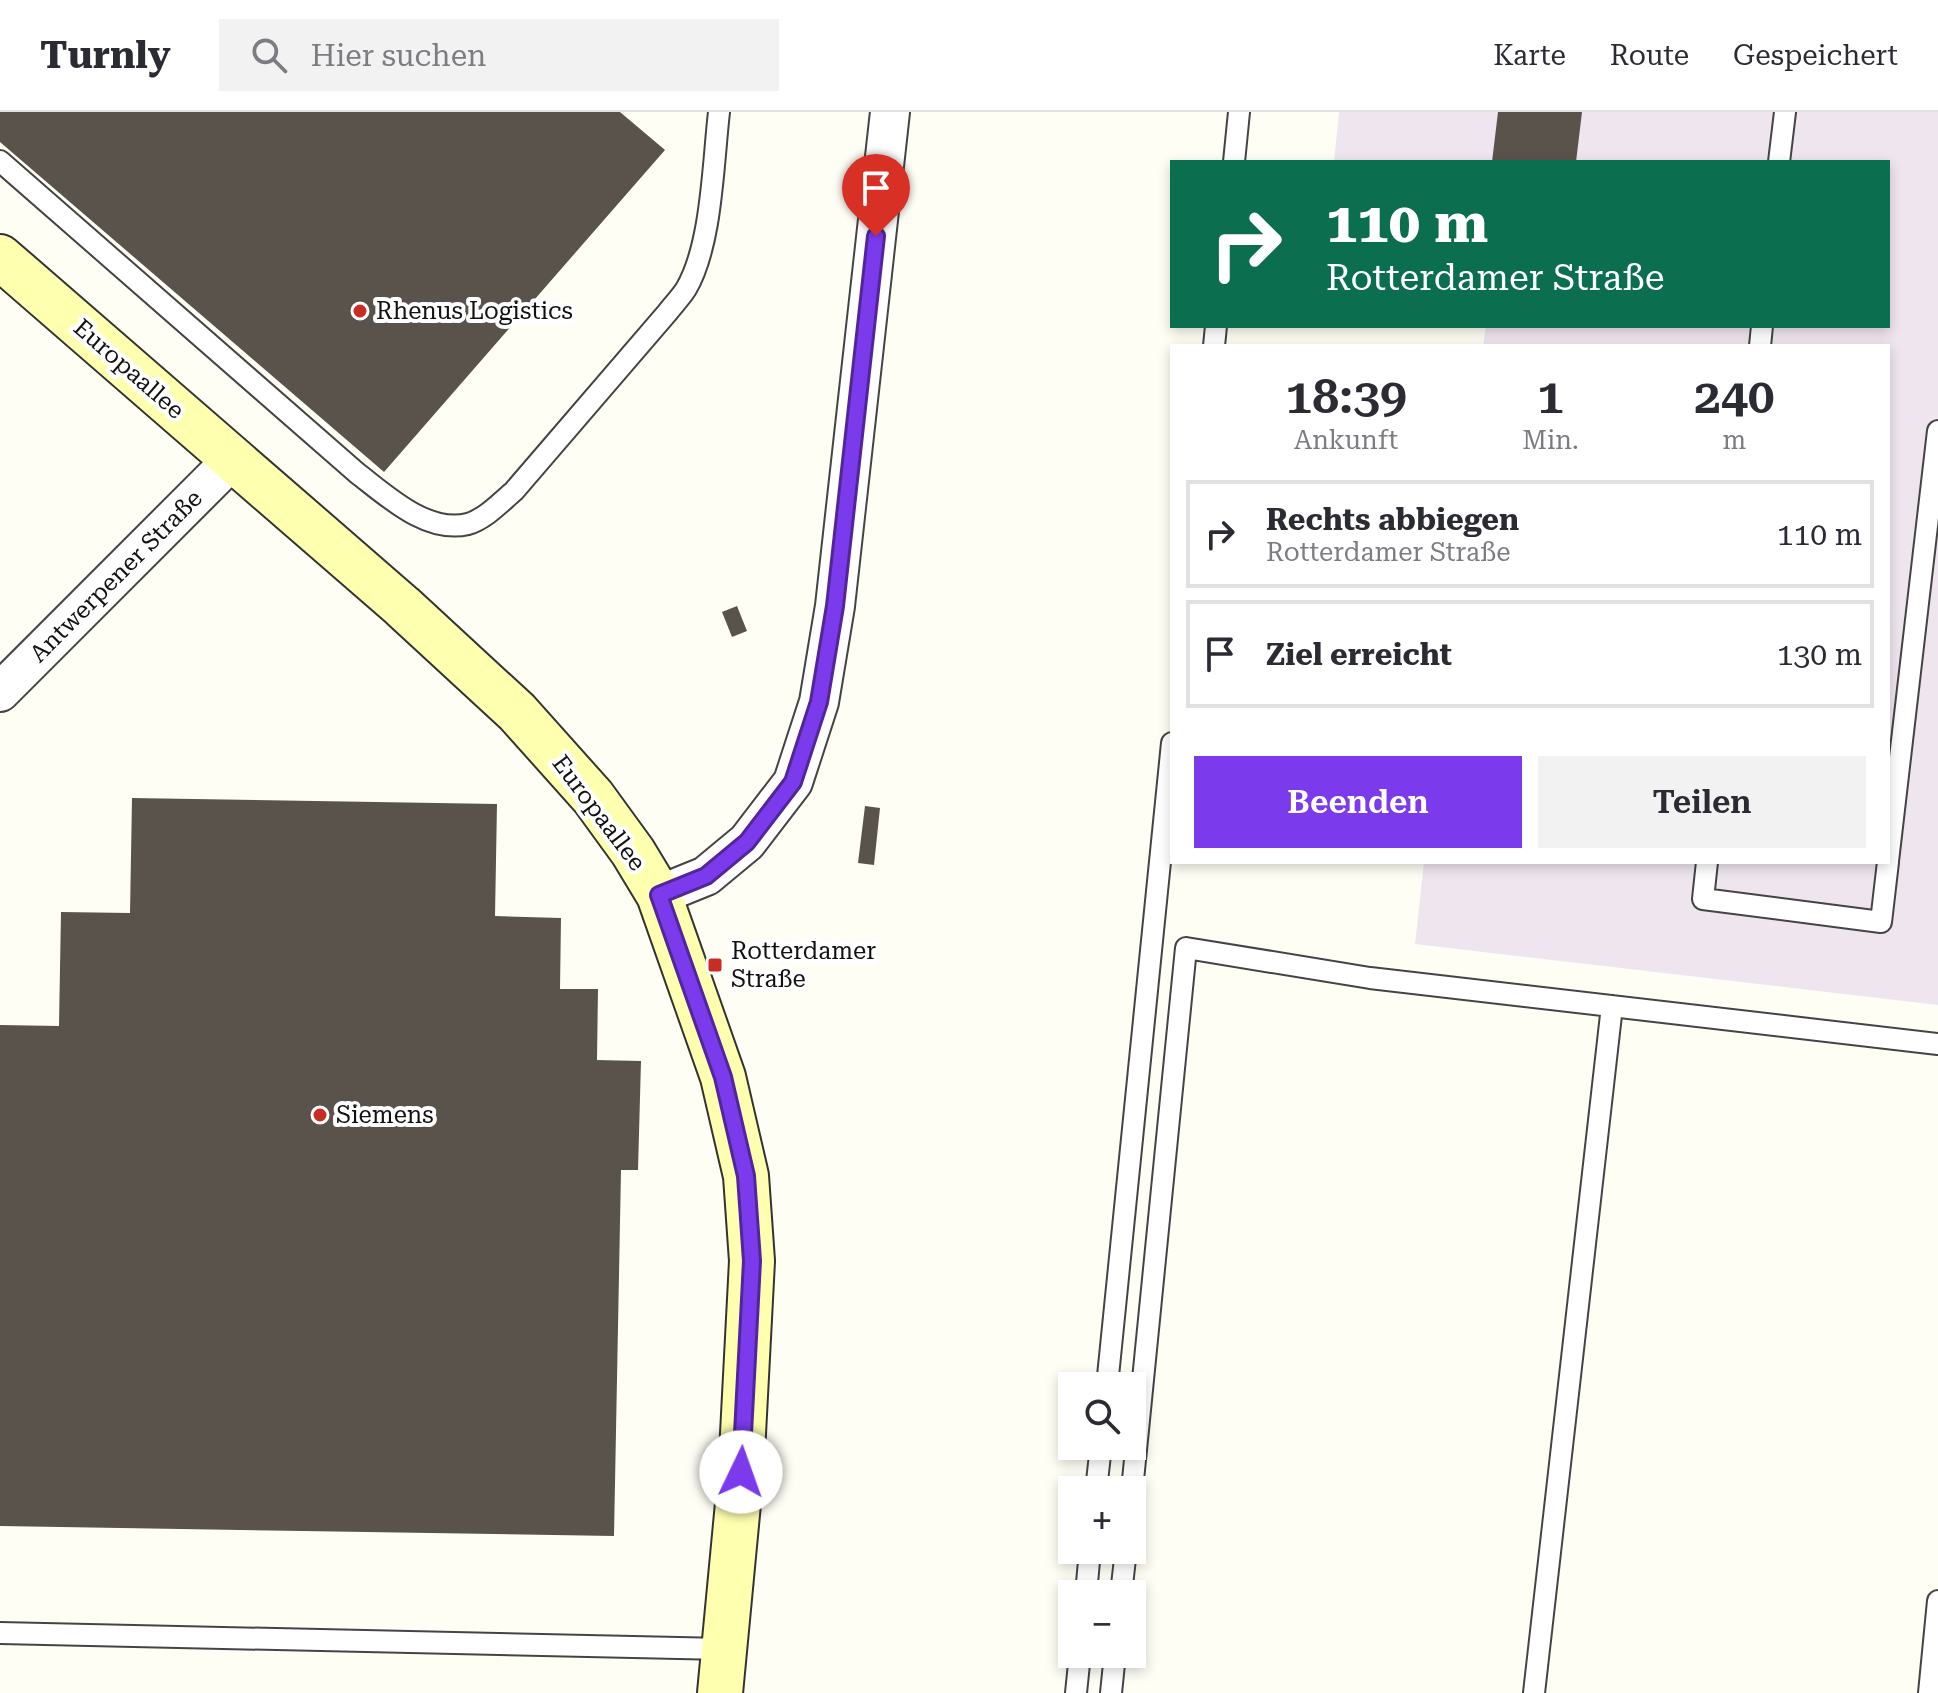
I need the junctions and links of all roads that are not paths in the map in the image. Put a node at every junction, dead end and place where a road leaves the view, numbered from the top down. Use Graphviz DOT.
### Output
graph roads {
  1 [pos="719,112"];
  2 [pos="890,112"];
  3 [pos="1239,112"];
  4 [pos="1785,112"];
  5 [pos="1234,160"];
  6 [pos="1779,160"];
  7 [pos="0,161"];
  8 [pos="0,257"];
  9 [pos="1938,431"];
  10 [pos="232,460"];
  11 [pos="0,692"];
  12 [pos="1170,763"];
  13 [pos="1890,844"];
  14 [pos="1707,864"];
  15 [pos="1888,864"];
  16 [pos="659,895"];
  17 [pos="1612,1006"];
  18 [pos="1938,1044"];
  19 [pos="1108,1372"];
  20 [pos="1133,1476"];
  21 [pos="1938,1601"];
  22 [pos="0,1633"];
  23 [pos="724,1649"];
  24 [pos="1079,1668"];
  25 [pos="1114,1668"];
  26 [pos="720,1693"];
  27 [pos="1076,1693"];
  28 [pos="1111,1693"];
  29 [pos="1534,1693"];
  30 [pos="1929,1693"];
  1 -- 7 [label="lane"];
  2 -- 16 [label="street"];
  3 -- 5 [label="lane"];
  4 -- 6 [label="lane"];
  8 -- 10 [label="main road, Europaallee"];
  9 -- 13 [label="lane"];
  10 -- 11 [label="street, Antwerpener Straße"];
  10 -- 16 [label="main road, Europaallee"];
  12 -- 19 [label="lane"];
  14 -- 15 [label="lane"];
  16 -- 23 [label="main road, Europaallee"];
  17 -- 18 [label="lane"];
  17 -- 20 [label="lane"];
  17 -- 29 [label="lane"];
  21 -- 30 [label="lane"];
  22 -- 23 [label="lane"];
  23 -- 26 [label="main road, Europaallee"];
  24 -- 27 [label="lane"];
  25 -- 28 [label="lane"];
}
